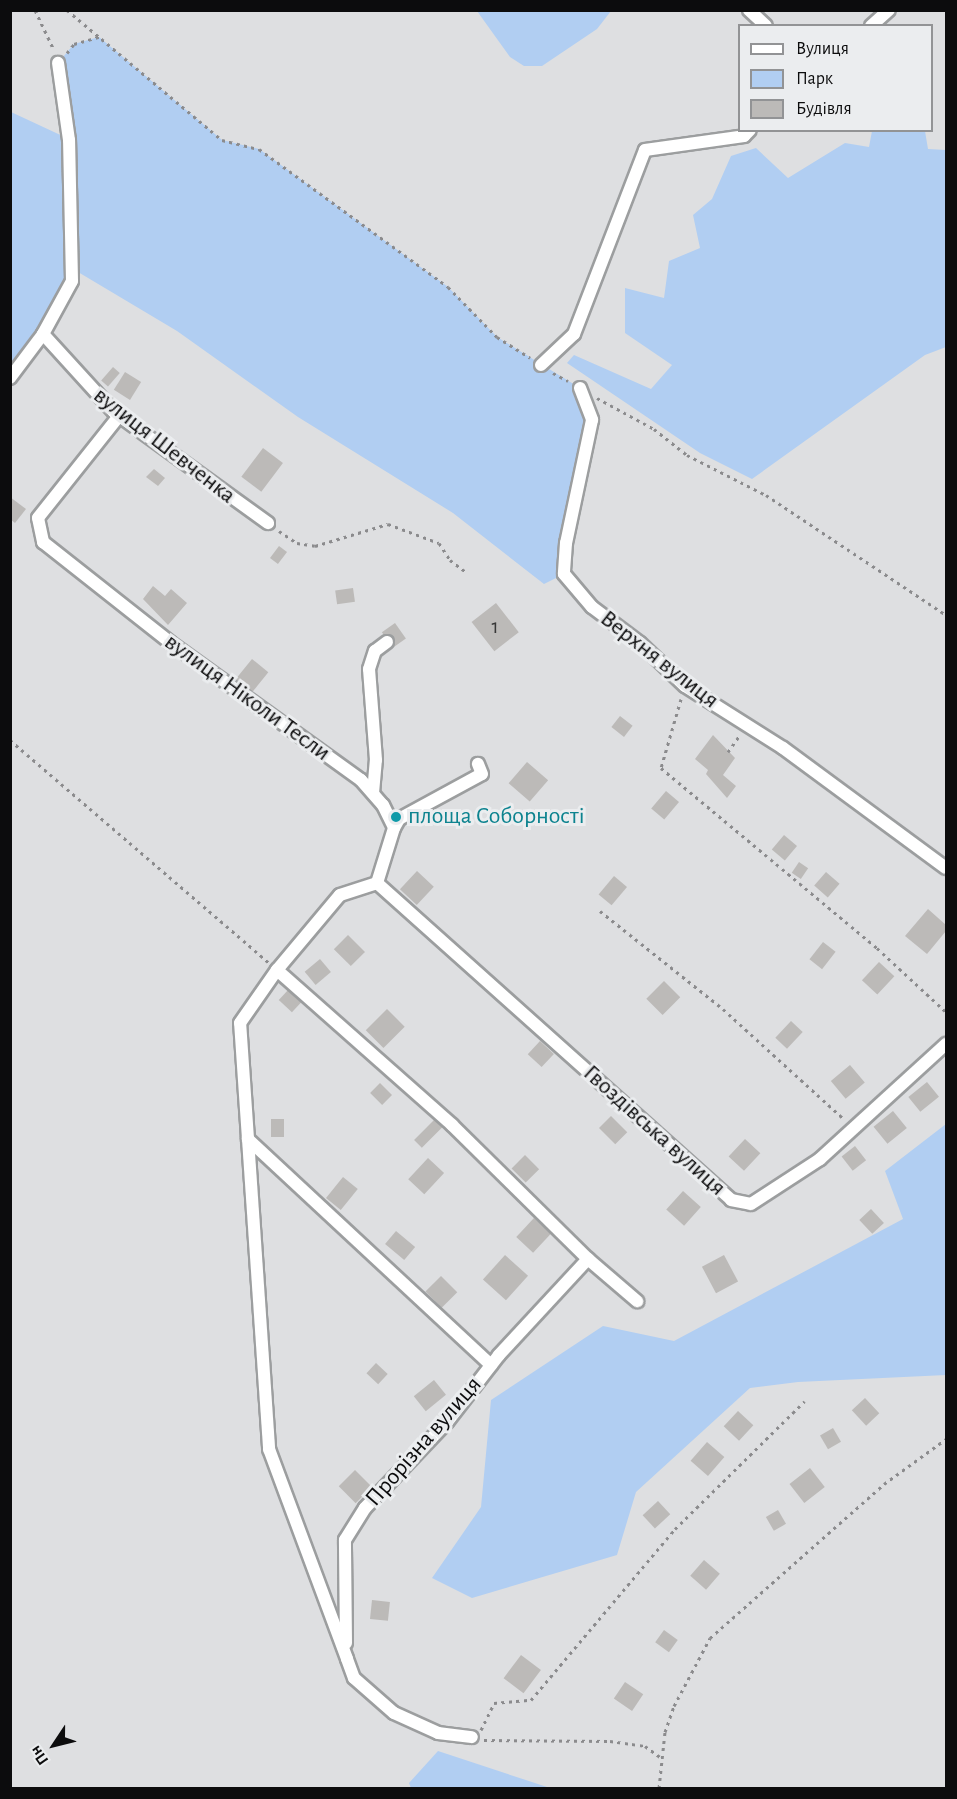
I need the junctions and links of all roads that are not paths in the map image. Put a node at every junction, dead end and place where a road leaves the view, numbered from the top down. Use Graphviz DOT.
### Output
graph roads {
  1 [pos="749,10"];
  2 [pos="889,10"];
  3 [pos="764,24"];
  4 [pos="873,24"];
  5 [pos="58,63"];
  6 [pos="748,132"];
  7 [pos="43,334"];
  8 [pos="541,366"];
  9 [pos="10,378"];
  10 [pos="580,388"];
  11 [pos="119,416"];
  12 [pos="267,523"];
  13 [pos="387,642"];
  14 [pos="480,769"];
  15 [pos="373,793"];
  16 [pos="394,828"];
  17 [pos="946,868"];
  18 [pos="375,884"];
  19 [pos="277,970"];
  20 [pos="946,1044"];
  21 [pos="248,1139"];
  22 [pos="588,1259"];
  23 [pos="637,1301"];
  24 [pos="491,1365"];
  25 [pos="347,1659"];
  26 [pos="472,1737"];
  1 -- 3 [label="street"];
  2 -- 4 [label="street"];
  5 -- 7 [label="street"];
  6 -- 8 [label="street"];
  7 -- 9 [label="street"];
  7 -- 11 [label="street, вулиця Шевченка"];
  10 -- 17 [label="street, Верхня вулиця"];
  11 -- 12 [label="street, вулиця Шевченка"];
  11 -- 15 [label="street, вулиця Ніколи Тесли"];
  13 -- 15 [label="street"];
  14 -- 16 [label="street"];
  15 -- 16 [label="street, вулиця Ніколи Тесли"];
  16 -- 18 [label="street"];
  18 -- 19 [label="street"];
  18 -- 20 [label="street, Гвоздівська вулиця"];
  19 -- 21 [label="street"];
  19 -- 22 [label="street"];
  21 -- 24 [label="street"];
  21 -- 25 [label="street"];
  22 -- 23 [label="street"];
  22 -- 24 [label="street, Прорізна вулиця"];
  24 -- 25 [label="street, Прорізна вулиця"];
  25 -- 26 [label="street"];
}
